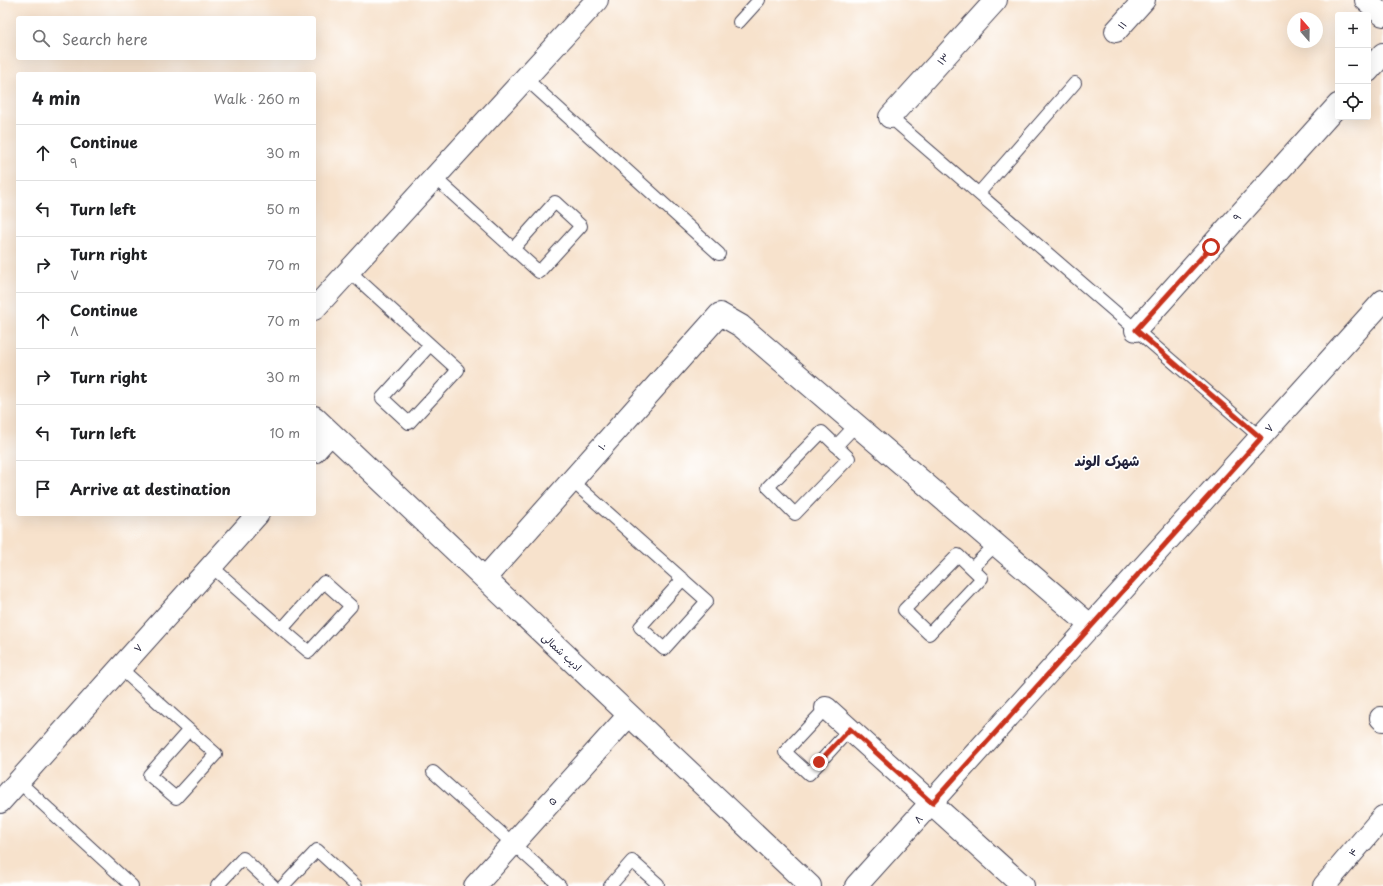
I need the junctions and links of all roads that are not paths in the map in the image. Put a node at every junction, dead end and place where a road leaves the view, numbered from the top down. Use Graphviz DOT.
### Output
graph roads {
  1 [pos="597,0"];
  2 [pos="759,0"];
  3 [pos="996,0"];
  4 [pos="1144,0"];
  5 [pos="1366,0"];
  6 [pos="1383,15"];
  7 [pos="739,22"];
  8 [pos="1116,31"];
  9 [pos="1383,54"];
  10 [pos="1371,68"];
  11 [pos="525,78"];
  12 [pos="1075,84"];
  13 [pos="1335,108"];
  14 [pos="890,117"];
  15 [pos="435,178"];
  16 [pos="979,193"];
  17 [pos="513,249"];
  18 [pos="719,254"];
  19 [pos="349,271"];
  20 [pos="1383,302"];
  21 [pos="316,307"];
  22 [pos="1136,330"];
  23 [pos="430,345"];
  24 [pos="316,419"];
  25 [pos="857,424"];
  26 [pos="331,433"];
  27 [pos="1261,438"];
  28 [pos="836,446"];
  29 [pos="316,450"];
  30 [pos="572,480"];
  31 [pos="256,516"];
  32 [pos="996,544"];
  33 [pos="211,566"];
  34 [pos="972,568"];
  35 [pos="485,578"];
  36 [pos="683,579"];
  37 [pos="1091,626"];
  38 [pos="282,629"];
  39 [pos="120,668"];
  40 [pos="826,708"];
  41 [pos="629,715"];
  42 [pos="850,729"];
  43 [pos="189,730"];
  44 [pos="433,772"];
  45 [pos="18,782"];
  46 [pos="0,802"];
  47 [pos="932,803"];
  48 [pos="1383,817"];
  49 [pos="513,844"];
  50 [pos="1019,885"];
  51 [pos="132,886"];
  52 [pos="217,886"];
  53 [pos="273,886"];
  54 [pos="283,886"];
  55 [pos="356,886"];
  56 [pos="475,886"];
  57 [pos="560,886"];
  58 [pos="610,886"];
  59 [pos="656,886"];
  60 [pos="810,886"];
  61 [pos="856,886"];
  62 [pos="1324,886"];
  1 -- 11 [label="street"];
  2 -- 7 [label="lane"];
  3 -- 14 [label="street, ۱۳"];
  4 -- 8 [label="street, ۱۱"];
  5 -- 6 [label="street"];
  9 -- 10 [label="street"];
  11 -- 15 [label="street"];
  11 -- 18 [label="lane"];
  12 -- 16 [label="lane"];
  13 -- 22 [label="street, ۹"];
  14 -- 16 [label="lane"];
  15 -- 17 [label="lane"];
  15 -- 19 [label="street"];
  16 -- 22 [label="lane"];
  17 -- 17 [label="lane"];
  19 -- 21 [label="street"];
  19 -- 23 [label="lane"];
  20 -- 27 [label="street, ۷"];
  22 -- 27 [label="lane"];
  23 -- 23 [label="lane"];
  24 -- 26 [label="street, ادیب شمالی"];
  25 -- 28 [label="lane"];
  25 -- 30 [label="street, ۱۰"];
  25 -- 32 [label="street"];
  26 -- 29 [label="street"];
  26 -- 35 [label="street, ادیب شمالی"];
  27 -- 37 [label="street, ۷"];
  28 -- 28 [label="lane"];
  30 -- 35 [label="street, ۱۰"];
  30 -- 36 [label="lane"];
  31 -- 33 [label="street, ۷"];
  32 -- 34 [label="lane"];
  32 -- 37 [label="street"];
  33 -- 38 [label="lane"];
  33 -- 39 [label="street, ۷"];
  34 -- 34 [label="lane"];
  35 -- 41 [label="street, ادیب شمالی"];
  36 -- 36 [label="lane"];
  37 -- 47 [label="street, ۸"];
  38 -- 38 [label="lane"];
  39 -- 43 [label="lane"];
  39 -- 45 [label="street, ۷"];
  40 -- 42 [label="street"];
  40 -- 42 [label="lane"];
  41 -- 49 [label="street, ۵"];
  41 -- 60 [label="street, ادیب شمالی"];
  42 -- 47 [label="street"];
  43 -- 43 [label="lane"];
  44 -- 49 [label="lane"];
  45 -- 46 [label="street, ۷"];
  45 -- 51 [label="lane"];
  47 -- 50 [label="street"];
  47 -- 61 [label="street, ۸"];
  48 -- 62 [label="street, ۴"];
  49 -- 56 [label="street, ۵"];
  49 -- 57 [label="lane"];
  52 -- 53 [label="lane"];
  54 -- 55 [label="lane"];
  58 -- 59 [label="lane"];
}
